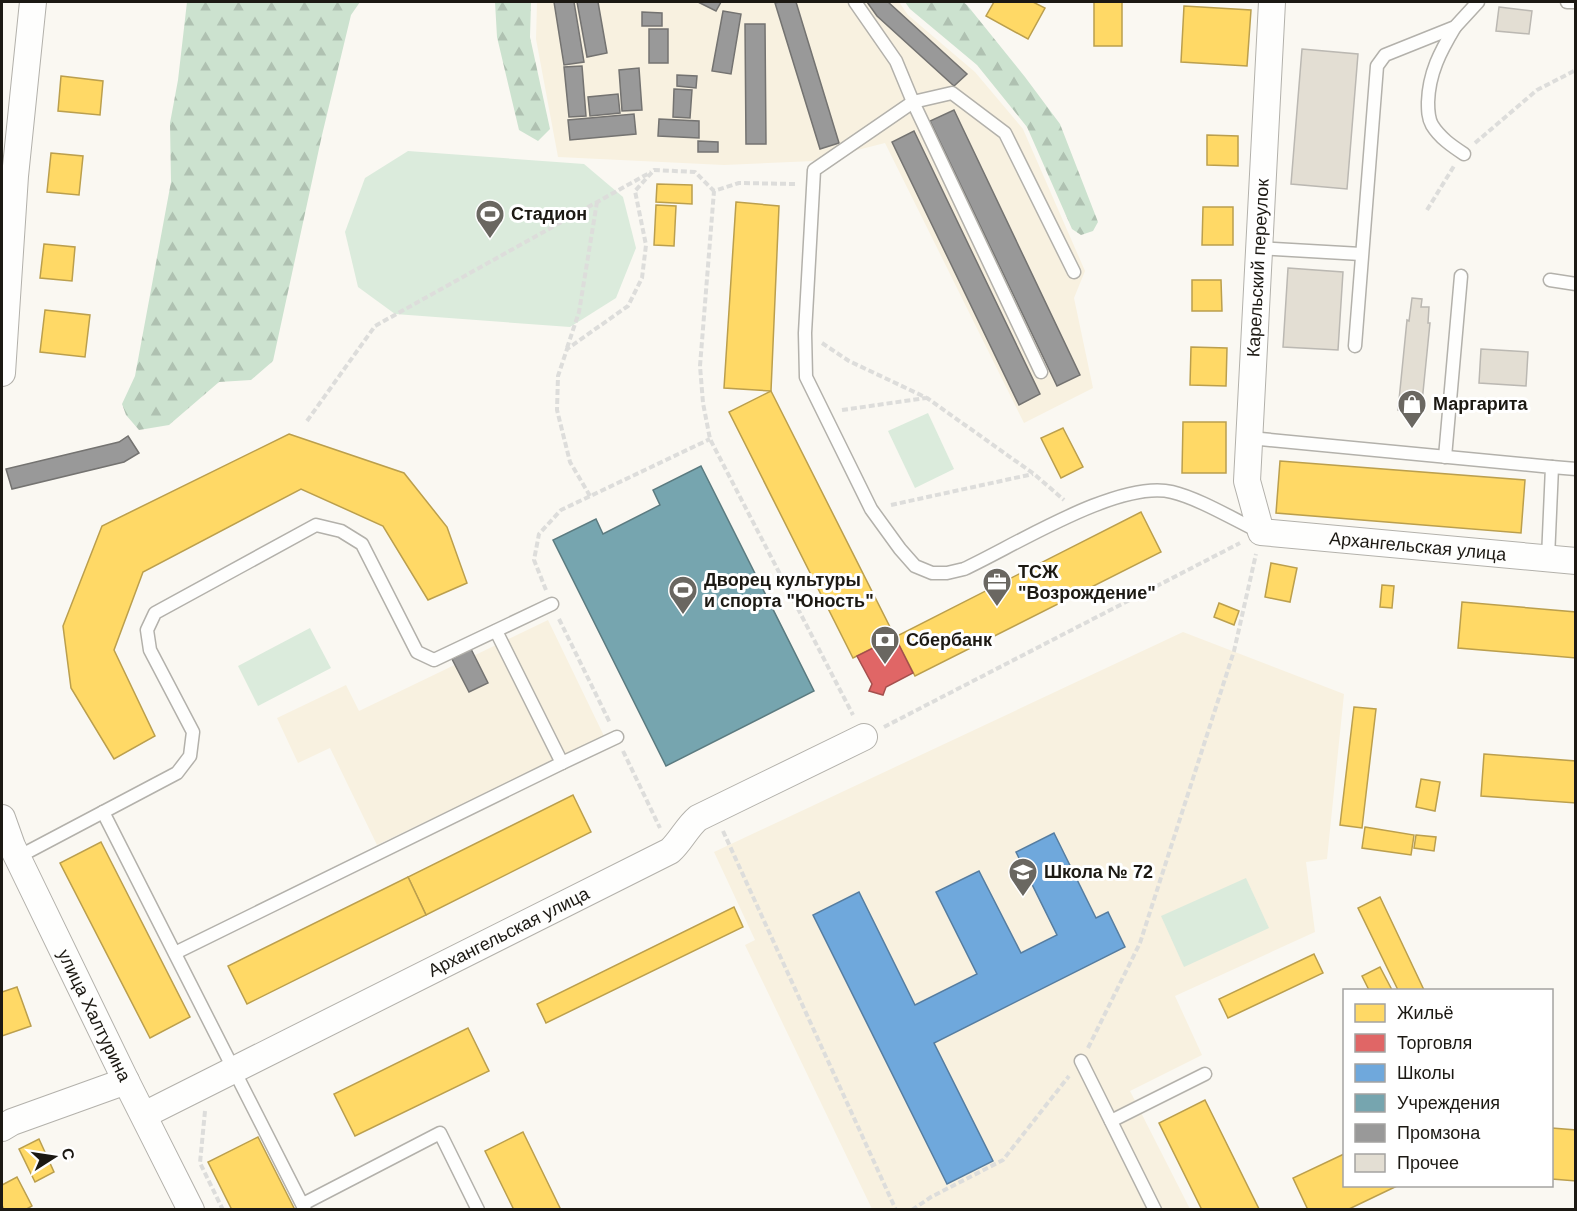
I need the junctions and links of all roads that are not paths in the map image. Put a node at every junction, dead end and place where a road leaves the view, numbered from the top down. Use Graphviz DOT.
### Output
graph roads {
  1 [pos="33,2"];
  2 [pos="855,2"];
  3 [pos="1272,2"];
  4 [pos="1478,2"];
  5 [pos="1567,2"];
  6 [pos="1575,2"];
  7 [pos="1455,27"];
  8 [pos="913,102"];
  9 [pos="1464,154"];
  10 [pos="8,176"];
  11 [pos="1259,248"];
  12 [pos="1361,254"];
  13 [pos="1074,272"];
  14 [pos="1461,276"];
  15 [pos="1550,280"];
  16 [pos="1575,284"];
  17 [pos="1355,346"];
  18 [pos="1041,372"];
  19 [pos="2,373"];
  20 [pos="1250,438"];
  21 [pos="1445,457"];
  22 [pos="1552,467"];
  23 [pos="1575,469"];
  24 [pos="1261,532"];
  25 [pos="1548,558"];
  26 [pos="1575,561"];
  27 [pos="552,604"];
  28 [pos="496,631"];
  29 [pos="617,737"];
  30 [pos="864,737"];
  31 [pos="562,763"];
  32 [pos="103,812"];
  33 [pos="2,818"];
  34 [pos="18,857"];
  35 [pos="175,953"];
  36 [pos="1081,1061"];
  37 [pos="234,1070"];
  38 [pos="1205,1074"];
  39 [pos="126,1081"];
  40 [pos="144,1115"];
  41 [pos="1111,1121"];
  42 [pos="5,1123"];
  43 [pos="304,1207"];
  44 [pos="191,1209"];
  45 [pos="478,1209"];
  46 [pos="1155,1209"];
  1 -- 10 [label="street"];
  2 -- 8 [label="lane"];
  3 -- 11 [label="street, Карельский переулок"];
  4 -- 7 [label="lane"];
  5 -- 6 [label="lane"];
  7 -- 9 [label="lane"];
  7 -- 12 [label="lane"];
  8 -- 13 [label="lane"];
  8 -- 18 [label="lane"];
  8 -- 24 [label="lane"];
  10 -- 19 [label="street"];
  11 -- 12 [label="lane"];
  11 -- 20 [label="street, Карельский переулок"];
  12 -- 17 [label="lane"];
  14 -- 21 [label="lane"];
  15 -- 16 [label="lane"];
  20 -- 21 [label="lane"];
  20 -- 24 [label="street, Карельский переулок"];
  21 -- 22 [label="lane"];
  22 -- 23 [label="lane"];
  22 -- 25 [label="lane"];
  24 -- 25 [label="street, Архангельская улица"];
  25 -- 26 [label="street, Архангельская улица"];
  27 -- 28 [label="lane"];
  28 -- 31 [label="lane"];
  28 -- 32 [label="lane"];
  29 -- 31 [label="lane"];
  30 -- 37 [label="street, Архангельская улица"];
  31 -- 35 [label="lane"];
  32 -- 34 [label="lane"];
  32 -- 35 [label="lane"];
  33 -- 34 [label="street, улица Халтурина"];
  34 -- 39 [label="street, улица Халтурина"];
  35 -- 37 [label="lane"];
  36 -- 41 [label="lane"];
  37 -- 40 [label="street, Архангельская улица"];
  37 -- 43 [label="lane"];
  38 -- 41 [label="lane"];
  39 -- 40 [label="street, улица Халтурина"];
  39 -- 42 [label="street"];
  40 -- 44 [label="street, улица Халтурина"];
  41 -- 46 [label="lane"];
  43 -- 45 [label="lane"];
}
